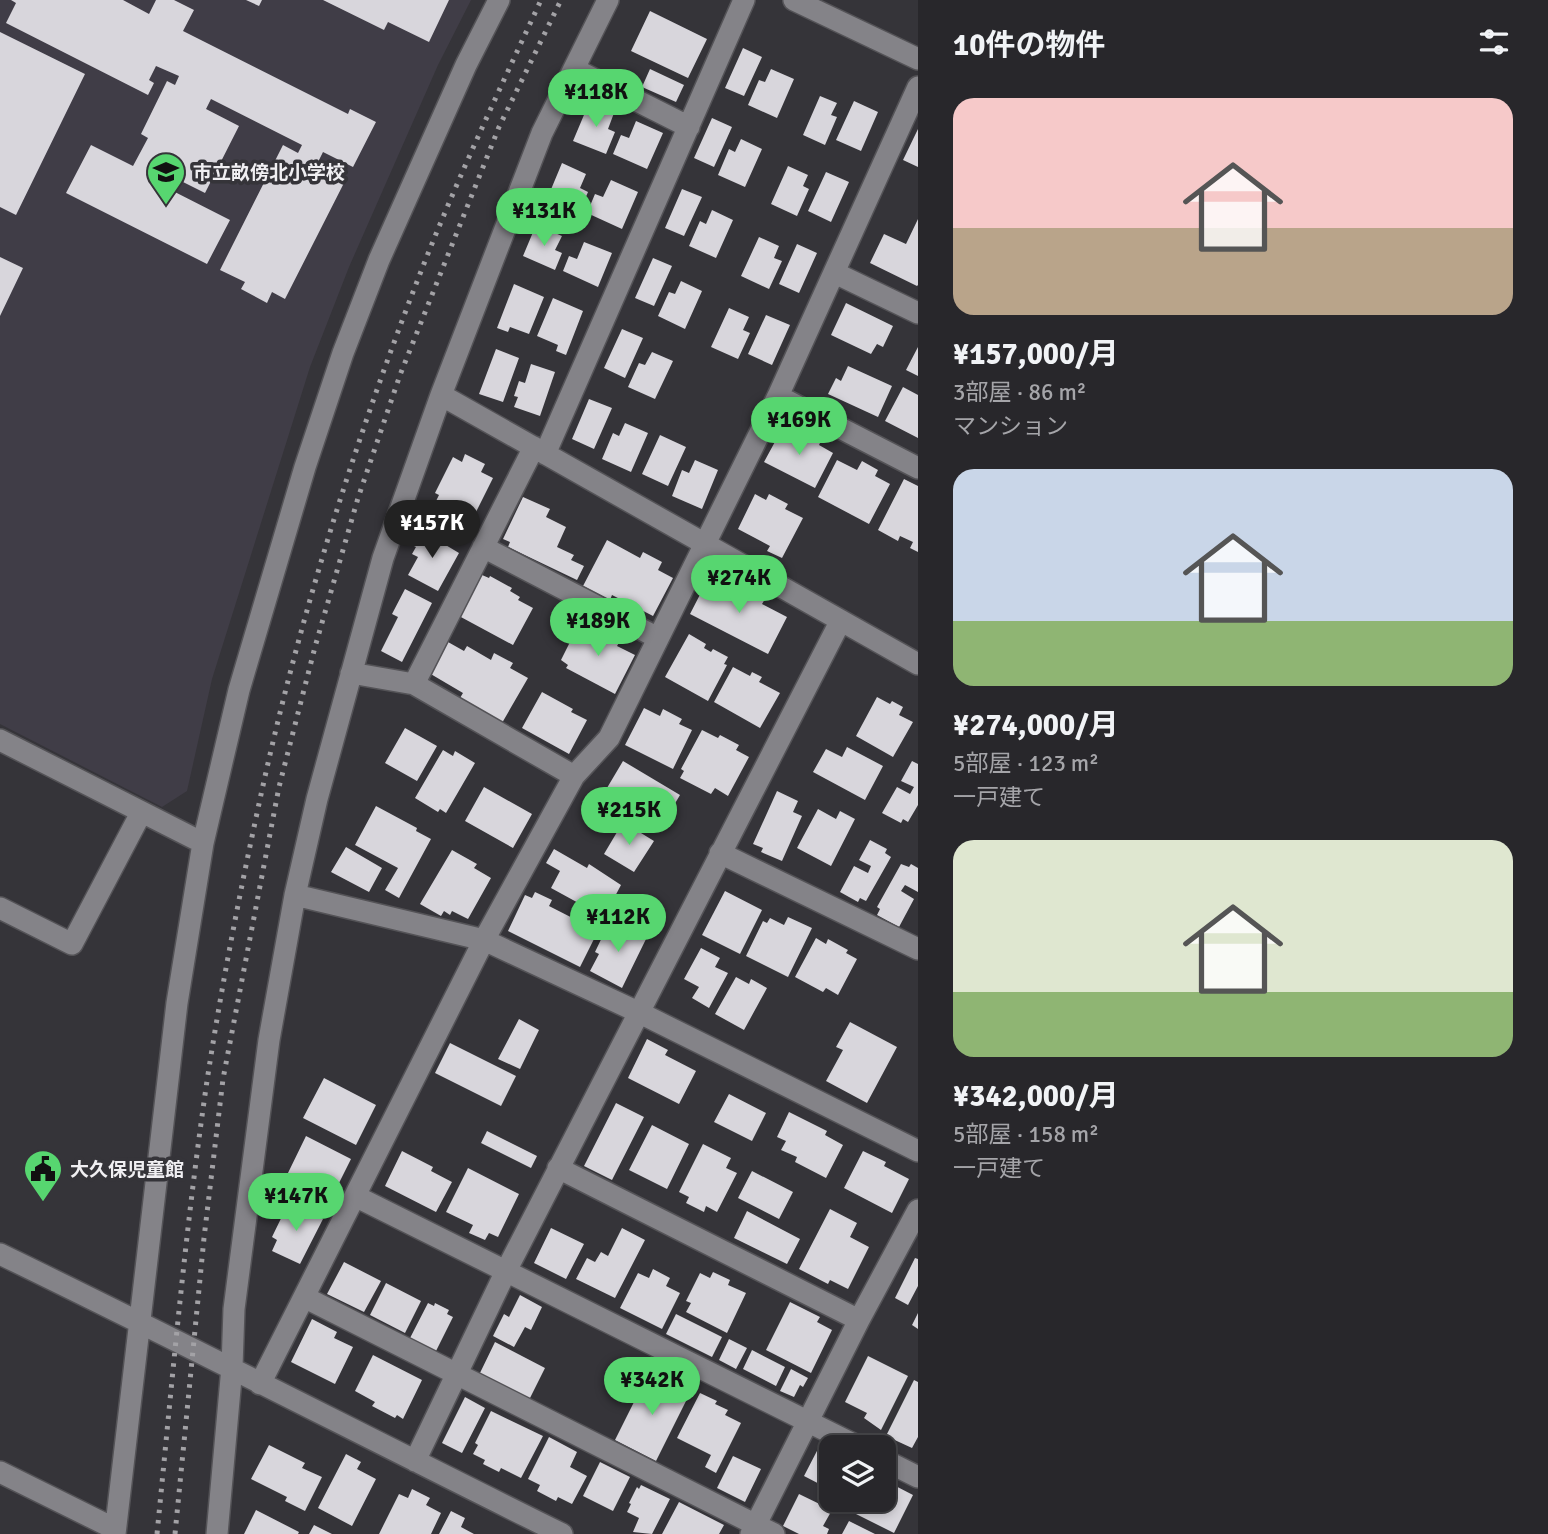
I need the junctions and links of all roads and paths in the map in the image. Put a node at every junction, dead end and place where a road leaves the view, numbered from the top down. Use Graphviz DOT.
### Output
graph roads {
  1 [pos="499,0"];
  2 [pos="608,0"];
  3 [pos="744,0"];
  4 [pos="804,2"];
  5 [pos="918,59"];
  6 [pos="574,69"];
  7 [pos="918,87"];
  8 [pos="689,127"];
  9 [pos="835,273"];
  10 [pos="918,313"];
  11 [pos="441,395"];
  12 [pos="778,396"];
  13 [pos="540,450"];
  14 [pos="918,468"];
  15 [pos="706,543"];
  16 [pos="483,547"];
  17 [pos="840,622"];
  18 [pos="658,638"];
  19 [pos="918,664"];
  20 [pos="351,673"];
  21 [pos="414,684"];
  22 [pos="0,740"];
  23 [pos="575,776"];
  24 [pos="141,813"];
  25 [pos="203,843"];
  26 [pos="720,853"];
  27 [pos="295,895"];
  28 [pos="0,908"];
  29 [pos="484,940"];
  30 [pos="918,950"];
  31 [pos="638,1012"];
  32 [pos="918,1151"];
  33 [pos="558,1168"];
  34 [pos="355,1196"];
  35 [pos="918,1210"];
  36 [pos="0,1254"];
  37 [pos="506,1271"];
  38 [pos="304,1297"];
  39 [pos="859,1320"];
  40 [pos="139,1321"];
  41 [pos="232,1367"];
  42 [pos="457,1373"];
  43 [pos="260,1384"];
  44 [pos="807,1421"];
  45 [pos="835,1435"];
  46 [pos="415,1461"];
  47 [pos="896,1466"];
  48 [pos="0,1472"];
  49 [pos="918,1477"];
  50 [pos="115,1531"];
  51 [pos="760,1531"];
  52 [pos="217,1534"];
  53 [pos="562,1534"];
  1 -- 25 [label="street"];
  2 -- 6 [label="street"];
  3 -- 8 [label="street"];
  4 -- 5 [label="street"];
  6 -- 8 [label="street"];
  6 -- 11 [label="street"];
  7 -- 9 [label="street"];
  8 -- 13 [label="street"];
  9 -- 10 [label="street"];
  9 -- 12 [label="street"];
  11 -- 13 [label="street"];
  11 -- 20 [label="street"];
  12 -- 14 [label="street"];
  12 -- 15 [label="street"];
  13 -- 15 [label="street"];
  13 -- 16 [label="street"];
  15 -- 17 [label="street"];
  15 -- 18 [label="street"];
  16 -- 18 [label="street"];
  16 -- 21 [label="street"];
  17 -- 19 [label="street"];
  17 -- 26 [label="street"];
  18 -- 23 [label="street"];
  20 -- 21 [label="street"];
  20 -- 27 [label="street"];
  21 -- 23 [label="street"];
  22 -- 24 [label="street"];
  23 -- 29 [label="street"];
  24 -- 25 [label="street"];
  24 -- 28 [label="street"];
  25 -- 40 [label="street"];
  26 -- 30 [label="street"];
  26 -- 31 [label="street"];
  27 -- 29 [label="street"];
  27 -- 41 [label="street"];
  29 -- 31 [label="street"];
  29 -- 34 [label="street"];
  31 -- 32 [label="street"];
  31 -- 33 [label="street"];
  33 -- 37 [label="street"];
  33 -- 39 [label="street"];
  34 -- 37 [label="street"];
  34 -- 38 [label="street"];
  35 -- 39 [label="street"];
  36 -- 40 [label="street"];
  37 -- 42 [label="street"];
  37 -- 44 [label="street"];
  38 -- 42 [label="street"];
  38 -- 43 [label="street"];
  39 -- 44 [label="street"];
  40 -- 41 [label="street"];
  40 -- 50 [label="street"];
  41 -- 43 [label="street"];
  41 -- 52 [label="street"];
  42 -- 46 [label="street"];
  42 -- 51 [label="street"];
  43 -- 46 [label="street"];
  44 -- 45 [label="street"];
  44 -- 51 [label="street"];
  46 -- 53 [label="street"];
  47 -- 49 [label="street"];
  48 -- 50 [label="street"];
}
